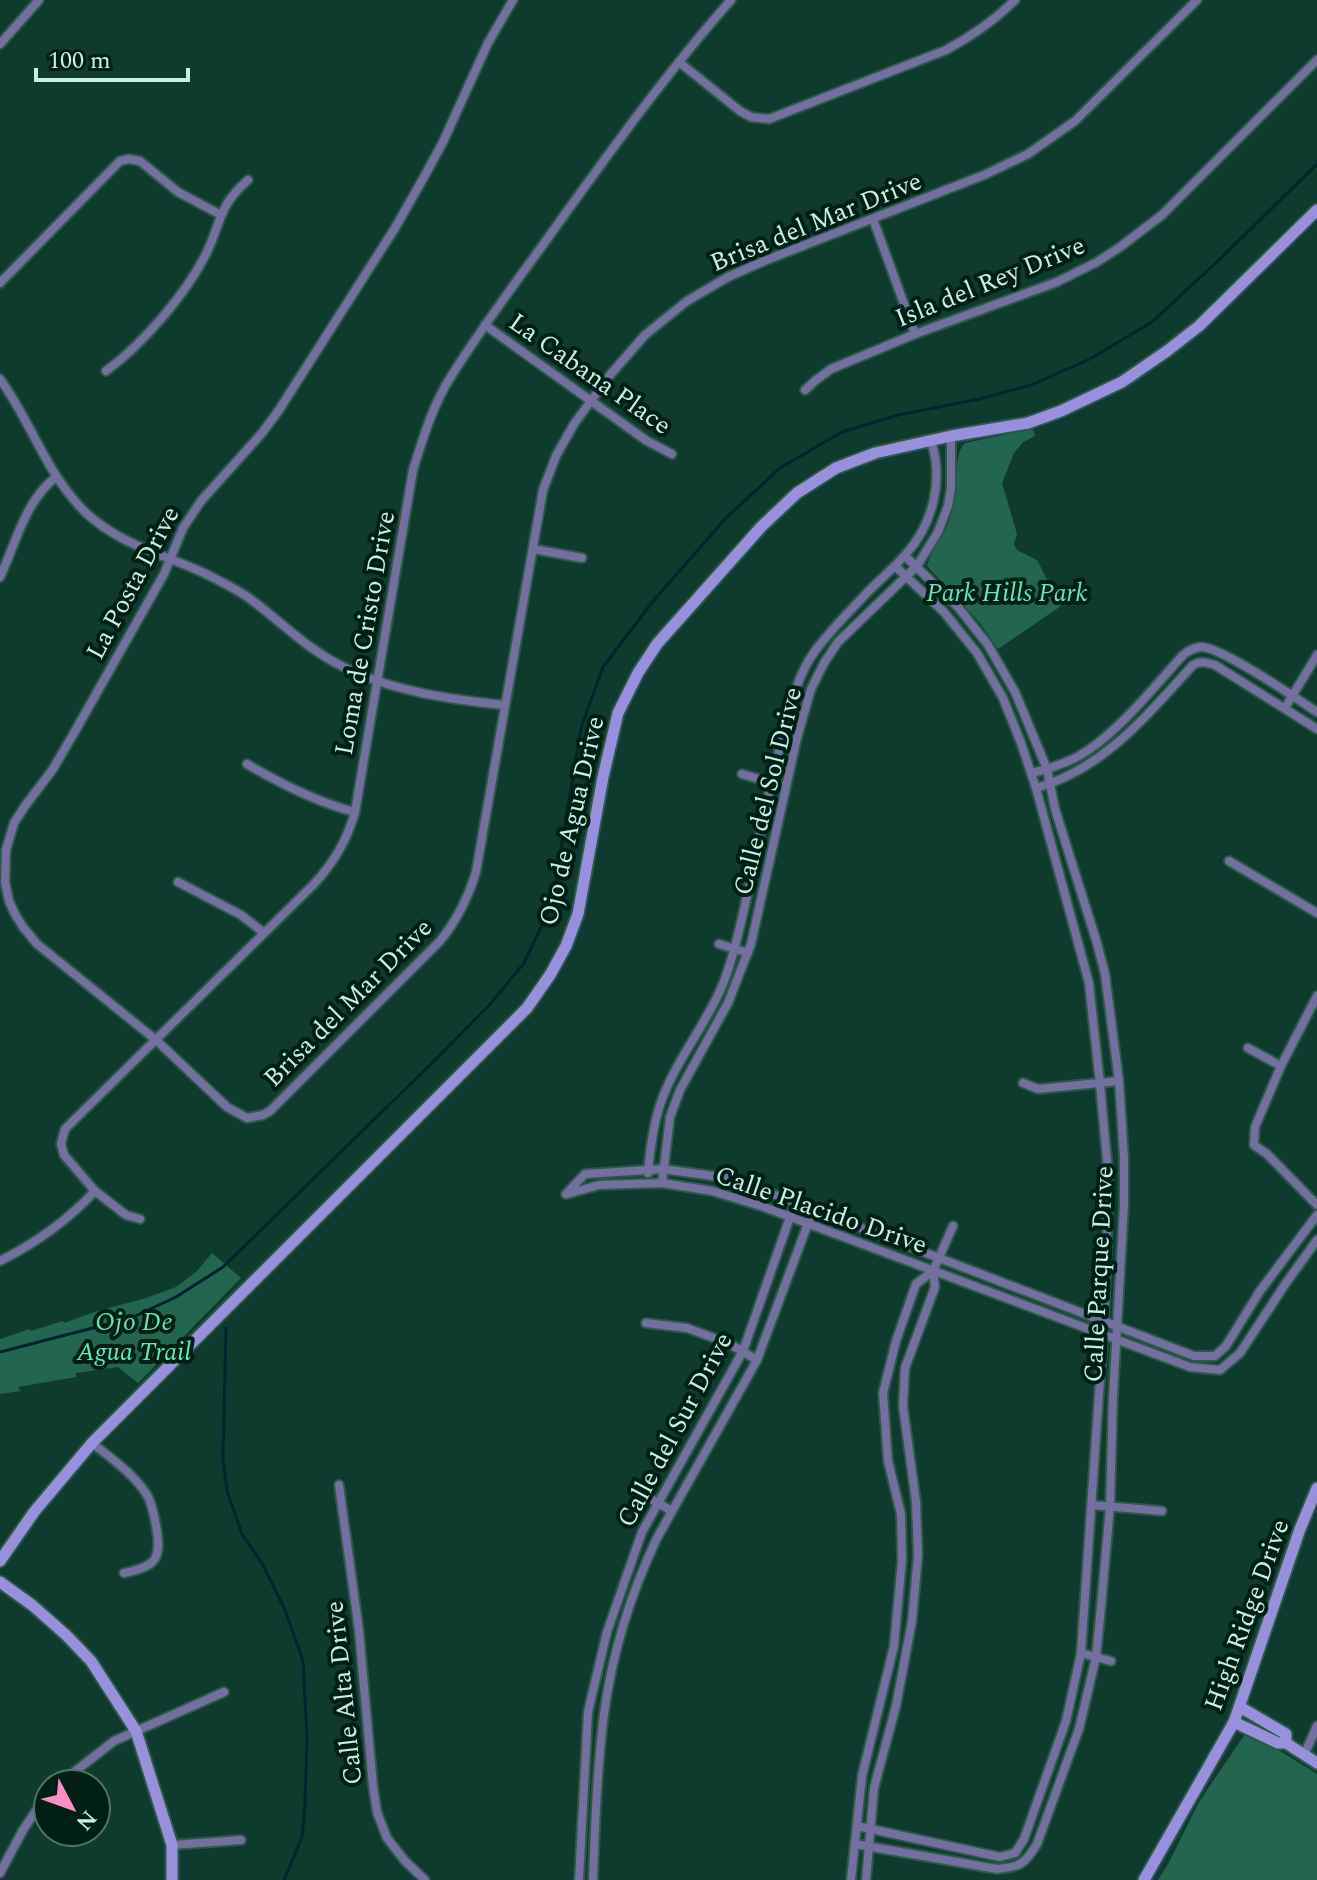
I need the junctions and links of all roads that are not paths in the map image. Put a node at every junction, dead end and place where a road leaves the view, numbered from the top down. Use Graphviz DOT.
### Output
graph roads {
  1 [pos="513,0"];
  2 [pos="731,0"];
  3 [pos="1015,0"];
  4 [pos="1197,0"];
  5 [pos="37,1"];
  6 [pos="0,44"];
  7 [pos="1317,60"];
  8 [pos="679,62"];
  9 [pos="248,180"];
  10 [pos="1317,210"];
  11 [pos="221,215"];
  12 [pos="873,219"];
  13 [pos="0,283"];
  14 [pos="485,325"];
  15 [pos="915,334"];
  16 [pos="106,371"];
  17 [pos="0,379"];
  18 [pos="805,390"];
  19 [pos="590,401"];
  20 [pos="951,436"];
  21 [pos="931,441"];
  22 [pos="672,454"];
  23 [pos="56,477"];
  24 [pos="533,549"];
  25 [pos="905,556"];
  26 [pos="582,558"];
  27 [pos="169,559"];
  28 [pos="895,566"];
  29 [pos="917,566"];
  30 [pos="906,576"];
  31 [pos="0,577"];
  32 [pos="856,605"];
  33 [pos="865,614"];
  34 [pos="975,628"];
  35 [pos="965,638"];
  36 [pos="1201,647"];
  37 [pos="1317,655"];
  38 [pos="1204,662"];
  39 [pos="377,681"];
  40 [pos="1015,692"];
  41 [pos="1292,696"];
  42 [pos="1003,698"];
  43 [pos="504,705"];
  44 [pos="1285,708"];
  45 [pos="1317,712"];
  46 [pos="1120,722"];
  47 [pos="1317,729"];
  48 [pos="1131,732"];
  49 [pos="247,764"];
  50 [pos="1047,769"];
  51 [pos="1032,773"];
  52 [pos="742,774"];
  53 [pos="771,783"];
  54 [pos="1050,784"];
  55 [pos="786,787"];
  56 [pos="1036,788"];
  57 [pos="355,812"];
  58 [pos="1229,861"];
  59 [pos="178,882"];
  60 [pos="1317,913"];
  61 [pos="1091,923"];
  62 [pos="1074,928"];
  63 [pos="264,933"];
  64 [pos="719,944"];
  65 [pos="734,949"];
  66 [pos="748,953"];
  67 [pos="1317,996"];
  68 [pos="156,1040"];
  69 [pos="692,1040"];
  70 [pos="702,1047"];
  71 [pos="1248,1048"];
  72 [pos="1281,1066"];
  73 [pos="1119,1081"];
  74 [pos="1023,1083"];
  75 [pos="1100,1084"];
  76 [pos="663,1169"];
  77 [pos="648,1170"];
  78 [pos="647,1183"];
  79 [pos="662,1183"];
  80 [pos="95,1191"];
  81 [pos="795,1203"];
  82 [pos="1107,1204"];
  83 [pos="1124,1205"];
  84 [pos="1317,1205"];
  85 [pos="813,1210"];
  86 [pos="1317,1215"];
  87 [pos="789,1217"];
  88 [pos="140,1219"];
  89 [pos="808,1224"];
  90 [pos="953,1226"];
  91 [pos="1317,1240"];
  92 [pos="938,1258"];
  93 [pos="0,1261"];
  94 [pos="933,1271"];
  95 [pos="1035,1295"];
  96 [pos="1032,1307"];
  97 [pos="1104,1322"];
  98 [pos="646,1323"];
  99 [pos="1118,1327"];
  100 [pos="1103,1333"];
  101 [pos="1117,1340"];
  102 [pos="743,1351"];
  103 [pos="1215,1356"];
  104 [pos="757,1360"];
  105 [pos="1220,1370"];
  106 [pos="1098,1396"];
  107 [pos="1113,1397"];
  108 [pos="92,1443"];
  109 [pos="908,1452"];
  110 [pos="888,1455"];
  111 [pos="339,1485"];
  112 [pos="1317,1488"];
  113 [pos="635,1490"];
  114 [pos="658,1503"];
  115 [pos="1092,1505"];
  116 [pos="1110,1506"];
  117 [pos="672,1511"];
  118 [pos="1162,1511"];
  119 [pos="0,1561"];
  120 [pos="124,1573"];
  121 [pos="0,1582"];
  122 [pos="607,1632"];
  123 [pos="620,1635"];
  124 [pos="894,1646"];
  125 [pos="906,1651"];
  126 [pos="1081,1653"];
  127 [pos="1096,1657"];
  128 [pos="1111,1661"];
  129 [pos="224,1692"];
  130 [pos="1240,1707"];
  131 [pos="1234,1722"];
  132 [pos="1317,1726"];
  133 [pos="136,1731"];
  134 [pos="1286,1743"];
  135 [pos="1304,1755"];
  136 [pos="1317,1763"];
  137 [pos="79,1768"];
  138 [pos="583,1783"];
  139 [pos="597,1784"];
  140 [pos="32,1817"];
  141 [pos="857,1826"];
  142 [pos="871,1829"];
  143 [pos="241,1840"];
  144 [pos="855,1844"];
  145 [pos="172,1845"];
  146 [pos="869,1847"];
  147 [pos="1015,1853"];
  148 [pos="1023,1863"];
  149 [pos="0,1873"];
  150 [pos="172,1880"];
  151 [pos="425,1880"];
  152 [pos="579,1880"];
  153 [pos="593,1880"];
  154 [pos="851,1880"];
  155 [pos="866,1880"];
  156 [pos="1144,1880"];
  1 -- 27 [label="street, La Posta Drive"];
  2 -- 8 [label="street, Loma de Cristo Drive"];
  3 -- 8 [label="street"];
  4 -- 12 [label="street, Brisa del Mar Drive"];
  5 -- 6 [label="street"];
  7 -- 15 [label="street, Isla del Rey Drive"];
  8 -- 14 [label="street, Loma de Cristo Drive"];
  9 -- 11 [label="street"];
  10 -- 20 [label="street, Ojo de Agua Drive"];
  11 -- 13 [label="street"];
  11 -- 16 [label="street"];
  12 -- 15 [label="street"];
  12 -- 19 [label="street, Brisa del Mar Drive"];
  14 -- 19 [label="street, La Cabana Place"];
  14 -- 39 [label="street, Loma de Cristo Drive"];
  15 -- 18 [label="street, Isla del Rey Drive"];
  17 -- 23 [label="street"];
  19 -- 22 [label="street, La Cabana Place"];
  19 -- 24 [label="street, Brisa del Mar Drive"];
  20 -- 21 [label="street, Ojo de Agua Drive"];
  20 -- 29 [label="street, Calle del Sol Drive"];
  21 -- 25 [label="street, Calle del Sol Drive"];
  21 -- 108 [label="street, Ojo de Agua Drive"];
  23 -- 27 [label="street"];
  23 -- 31 [label="street"];
  24 -- 26 [label="street"];
  24 -- 43 [label="street, Brisa del Mar Drive"];
  25 -- 28 [label="street, Calle del Sol Drive"];
  25 -- 29 [label="street, Calle Parque Drive"];
  27 -- 39 [label="street"];
  27 -- 68 [label="street, La Posta Drive"];
  28 -- 30 [label="street, Calle Parque Drive"];
  28 -- 32 [label="street, Calle del Sol Drive"];
  29 -- 30 [label="street, Calle del Sol Drive"];
  29 -- 34 [label="street, Calle Parque Drive"];
  30 -- 33 [label="street, Calle del Sol Drive"];
  30 -- 35 [label="street, Calle Parque Drive"];
  32 -- 33 [label="street"];
  32 -- 53 [label="street, Calle del Sol Drive"];
  33 -- 55 [label="street, Calle del Sol Drive"];
  34 -- 35 [label="street"];
  34 -- 40 [label="street, Calle Parque Drive"];
  35 -- 42 [label="street, Calle Parque Drive"];
  36 -- 38 [label="street"];
  36 -- 41 [label="street"];
  36 -- 46 [label="street"];
  37 -- 41 [label="street"];
  38 -- 44 [label="street"];
  38 -- 48 [label="street"];
  39 -- 43 [label="street"];
  39 -- 57 [label="street, Loma de Cristo Drive"];
  40 -- 42 [label="street"];
  40 -- 50 [label="street, Calle Parque Drive"];
  41 -- 44 [label="street"];
  41 -- 45 [label="street"];
  42 -- 51 [label="street, Calle Parque Drive"];
  43 -- 68 [label="street, Brisa del Mar Drive"];
  44 -- 47 [label="street"];
  46 -- 48 [label="street"];
  46 -- 50 [label="street"];
  48 -- 54 [label="street"];
  49 -- 57 [label="street"];
  50 -- 51 [label="street"];
  50 -- 54 [label="street, Calle Parque Drive"];
  51 -- 56 [label="street, Calle Parque Drive"];
  52 -- 53 [label="street"];
  53 -- 55 [label="street"];
  53 -- 65 [label="street, Calle del Sol Drive"];
  54 -- 56 [label="street"];
  54 -- 61 [label="street, Calle Parque Drive"];
  55 -- 66 [label="street, Calle del Sol Drive"];
  56 -- 62 [label="street, Calle Parque Drive"];
  57 -- 63 [label="street, Loma de Cristo Drive"];
  58 -- 60 [label="street"];
  59 -- 63 [label="street"];
  61 -- 62 [label="street"];
  61 -- 73 [label="street, Calle Parque Drive"];
  62 -- 75 [label="street, Calle Parque Drive"];
  63 -- 68 [label="street, Loma de Cristo Drive"];
  64 -- 65 [label="street"];
  65 -- 66 [label="street"];
  65 -- 69 [label="street, Calle del Sol Drive"];
  66 -- 70 [label="street, Calle del Sol Drive"];
  67 -- 72 [label="street"];
  68 -- 80 [label="street, Loma de Cristo Drive"];
  69 -- 70 [label="street"];
  69 -- 77 [label="street, Calle del Sol Drive"];
  70 -- 76 [label="street, Calle del Sol Drive"];
  71 -- 72 [label="street"];
  72 -- 84 [label="street"];
  73 -- 75 [label="street"];
  73 -- 83 [label="street, Calle Parque Drive"];
  74 -- 75 [label="street"];
  75 -- 82 [label="street, Calle Parque Drive"];
  76 -- 77 [label="street, Calle Placido Drive"];
  76 -- 79 [label="street, Calle del Sol Drive"];
  76 -- 81 [label="street, Calle Placido Drive"];
  77 -- 78 [label="street, Calle del Sol Drive"];
  77 -- 78 [label="street, Calle Placido Drive"];
  78 -- 79 [label="street, Calle Placido Drive"];
  79 -- 87 [label="street, Calle Placido Drive"];
  80 -- 88 [label="street, Loma de Cristo Drive"];
  80 -- 93 [label="street"];
  81 -- 85 [label="street, Calle Placido Drive"];
  81 -- 87 [label="street, Calle del Sur Drive"];
  82 -- 83 [label="street"];
  82 -- 97 [label="street, Calle Parque Drive"];
  83 -- 99 [label="street, Calle Parque Drive"];
  85 -- 89 [label="street, Calle del Sur Drive"];
  85 -- 92 [label="street, Calle Placido Drive"];
  86 -- 103 [label="street"];
  87 -- 89 [label="street, Calle Placido Drive"];
  87 -- 102 [label="street, Calle del Sur Drive"];
  89 -- 94 [label="street, Calle Placido Drive"];
  89 -- 104 [label="street, Calle del Sur Drive"];
  90 -- 92 [label="street"];
  91 -- 105 [label="street"];
  92 -- 94 [label="street"];
  92 -- 95 [label="street, Calle Placido Drive"];
  94 -- 96 [label="street, Calle Placido Drive"];
  94 -- 109 [label="street"];
  94 -- 110 [label="street"];
  95 -- 96 [label="street"];
  95 -- 97 [label="street, Calle Placido Drive"];
  96 -- 100 [label="street, Calle Placido Drive"];
  97 -- 99 [label="street, Calle Placido Drive"];
  97 -- 100 [label="street, Calle Parque Drive"];
  98 -- 102 [label="street"];
  99 -- 101 [label="street, Calle Parque Drive"];
  99 -- 103 [label="street, Calle Placido Drive"];
  100 -- 101 [label="street, Calle Placido Drive"];
  100 -- 106 [label="street, Calle Parque Drive"];
  101 -- 105 [label="street, Calle Placido Drive"];
  101 -- 107 [label="street, Calle Parque Drive"];
  102 -- 104 [label="street"];
  102 -- 114 [label="street, Calle del Sur Drive"];
  103 -- 105 [label="street"];
  104 -- 117 [label="street, Calle del Sur Drive"];
  106 -- 107 [label="street"];
  106 -- 115 [label="street, Calle Parque Drive"];
  107 -- 116 [label="street, Calle Parque Drive"];
  108 -- 119 [label="street, Ojo de Agua Drive"];
  108 -- 120 [label="street"];
  109 -- 110 [label="street"];
  109 -- 125 [label="street"];
  110 -- 124 [label="street"];
  111 -- 151 [label="street, Calle Alta Drive"];
  112 -- 130 [label="street, High Ridge Drive"];
  113 -- 114 [label="street"];
  114 -- 117 [label="street"];
  114 -- 122 [label="street, Calle del Sur Drive"];
  115 -- 116 [label="street"];
  115 -- 126 [label="street, Calle Parque Drive"];
  116 -- 118 [label="street"];
  116 -- 127 [label="street, Calle Parque Drive"];
  117 -- 123 [label="street, Calle del Sur Drive"];
  121 -- 133 [label="street"];
  122 -- 123 [label="street"];
  122 -- 138 [label="street, Calle del Sur Drive"];
  123 -- 139 [label="street, Calle del Sur Drive"];
  124 -- 125 [label="street"];
  124 -- 141 [label="street"];
  125 -- 142 [label="street"];
  126 -- 127 [label="street"];
  126 -- 147 [label="street, Calle Parque Drive"];
  127 -- 128 [label="street"];
  127 -- 148 [label="street, Calle Parque Drive"];
  129 -- 133 [label="street"];
  130 -- 131 [label="street, High Ridge Drive"];
  130 -- 134 [label="street"];
  131 -- 134 [label="street"];
  131 -- 156 [label="street, High Ridge Drive"];
  132 -- 135 [label="street"];
  133 -- 137 [label="street"];
  133 -- 145 [label="street"];
  134 -- 135 [label="street"];
  135 -- 136 [label="street"];
  138 -- 139 [label="street"];
  138 -- 152 [label="street, Calle del Sur Drive"];
  139 -- 153 [label="street, Calle del Sur Drive"];
  140 -- 149 [label="street"];
  141 -- 142 [label="street"];
  141 -- 144 [label="street"];
  142 -- 146 [label="street"];
  142 -- 147 [label="street"];
  143 -- 145 [label="street"];
  144 -- 146 [label="street"];
  144 -- 154 [label="street"];
  145 -- 150 [label="street"];
  146 -- 148 [label="street"];
  146 -- 155 [label="street"];
  147 -- 148 [label="street"];
}
